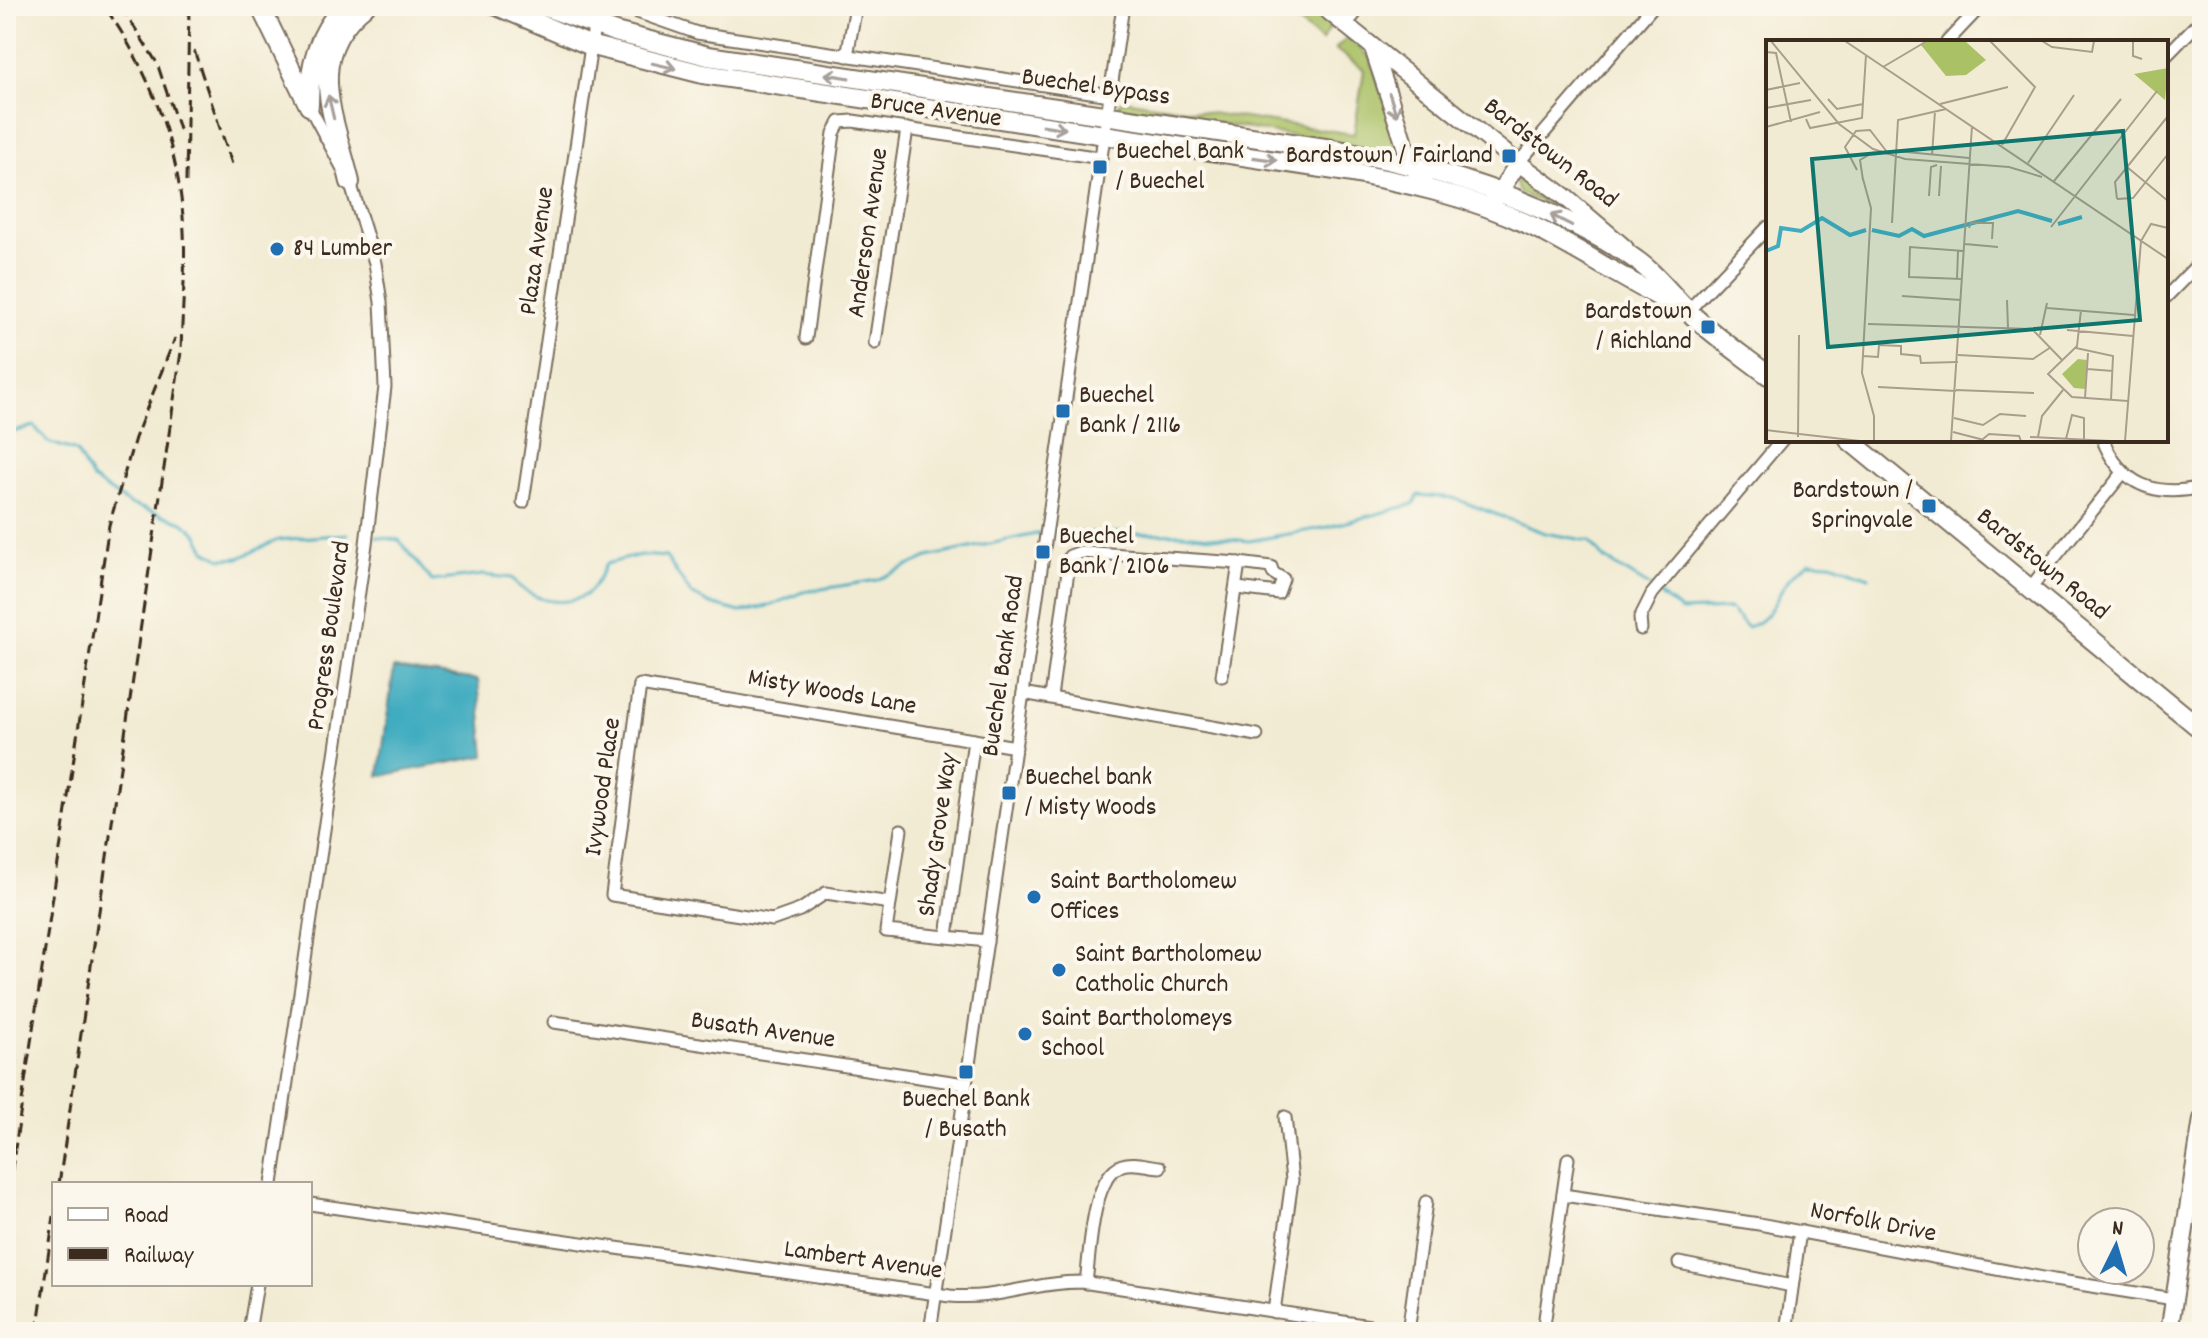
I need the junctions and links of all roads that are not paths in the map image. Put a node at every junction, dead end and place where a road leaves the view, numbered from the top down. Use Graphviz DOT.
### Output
graph roads {
  1 [pos="260,6"];
  2 [pos="343,6"];
  3 [pos="365,6"];
  4 [pos="497,6"];
  5 [pos="544,6"];
  6 [pos="575,6"];
  7 [pos="620,6"];
  8 [pos="856,6"];
  9 [pos="1123,6"];
  10 [pos="1322,6"];
  11 [pos="1361,6"];
  12 [pos="1653,6"];
  13 [pos="1981,6"];
  14 [pos="595,15"];
  15 [pos="2202,19"];
  16 [pos="1346,25"];
  17 [pos="1949,40"];
  18 [pos="589,45"];
  19 [pos="1372,47"];
  20 [pos="2168,54"];
  21 [pos="847,56"];
  22 [pos="1110,95"];
  23 [pos="309,106"];
  24 [pos="1106,126"];
  25 [pos="907,129"];
  26 [pos="1363,155"];
  27 [pos="1101,158"];
  28 [pos="1519,162"];
  29 [pos="1411,164"];
  30 [pos="1358,174"];
  31 [pos="350,182"];
  32 [pos="1427,188"];
  33 [pos="1494,200"];
  34 [pos="1766,229"];
  35 [pos="1630,256"];
  36 [pos="2202,260"];
  37 [pos="1652,273"];
  38 [pos="1642,290"];
  39 [pos="2168,295"];
  40 [pos="1688,311"];
  41 [pos="806,338"];
  42 [pos="875,343"];
  43 [pos="1766,373"];
  44 [pos="1780,442"];
  45 [pos="1851,442"];
  46 [pos="2104,442"];
  47 [pos="2122,474"];
  48 [pos="2202,487"];
  49 [pos="523,502"];
  50 [pos="1239,563"];
  51 [pos="1237,588"];
  52 [pos="2030,588"];
  53 [pos="1641,629"];
  54 [pos="1222,676"];
  55 [pos="640,685"];
  56 [pos="1023,693"];
  57 [pos="1051,697"];
  58 [pos="2202,730"];
  59 [pos="1257,735"];
  60 [pos="974,740"];
  61 [pos="1016,747"];
  62 [pos="901,830"];
  63 [pos="890,903"];
  64 [pos="947,936"];
  65 [pos="987,941"];
  66 [pos="554,1022"];
  67 [pos="965,1084"];
  68 [pos="1285,1117"];
  69 [pos="2202,1119"];
  70 [pos="1568,1159"];
  71 [pos="1160,1167"];
  72 [pos="272,1182"];
  73 [pos="1563,1195"];
  74 [pos="1426,1202"];
  75 [pos="312,1204"];
  76 [pos="1800,1231"];
  77 [pos="1679,1263"];
  78 [pos="1086,1283"];
  79 [pos="257,1286"];
  80 [pos="1792,1286"];
  81 [pos="935,1294"];
  82 [pos="2174,1299"];
  83 [pos="1274,1312"];
  84 [pos="249,1332"];
  85 [pos="930,1332"];
  86 [pos="1408,1332"];
  87 [pos="1543,1332"];
  88 [pos="1786,1332"];
  89 [pos="2169,1332"];
  1 -- 23 [label="main road"];
  2 -- 23 [label="main road"];
  31 -- 3 [label="main road, one-way"];
  4 -- 18 [label="main road, Buechel Bypass"];
  5 -- 6 [label="main road"];
  5 -- 14 [label="main road, Buechel Bypass"];
  7 -- 21 [label="street"];
  8 -- 21 [label="street"];
  9 -- 22 [label="street, Buechel Bank Road"];
  10 -- 16 [label="main road, Bardstown Road"];
  11 -- 16 [label="street"];
  12 -- 28 [label="street"];
  13 -- 17 [label="street"];
  14 -- 18 [label="street, Plaza Avenue"];
  24 -- 14 [label="main road, Buechel Bypass, one-way"];
  15 -- 20 [label="street"];
  16 -- 19 [label="main road, Bardstown Road"];
  18 -- 24 [label="main road, Buechel Bypass, one-way"];
  18 -- 49 [label="street, Plaza Avenue"];
  19 -- 28 [label="main road, Bardstown Road"];
  19 -- 29 [label="main road, one-way"];
  21 -- 22 [label="street"];
  22 -- 24 [label="street, Buechel Bank Road"];
  23 -- 31 [label="street, Progress Boulevard"];
  24 -- 26 [label="main road, Buechel Bypass"];
  24 -- 27 [label="street, Buechel Bank Road"];
  24 -- 30 [label="main road, Buechel Bypass, one-way"];
  25 -- 27 [label="street, Bruce Avenue"];
  25 -- 41 [label="street, Bruce Avenue"];
  25 -- 42 [label="street, Anderson Avenue"];
  26 -- 29 [label="main road, Buechel Bypass"];
  26 -- 30 [label="street"];
  27 -- 56 [label="street, Buechel Bank Road"];
  28 -- 33 [label="main road"];
  28 -- 35 [label="main road, Bardstown Road"];
  29 -- 32 [label="main road"];
  29 -- 33 [label="main road, Buechel Bypass"];
  30 -- 32 [label="main road, Buechel Bypass"];
  31 -- 72 [label="street, Progress Boulevard"];
  32 -- 33 [label="main road, Buechel Bypass"];
  35 -- 33 [label="main road, Buechel Bypass, one-way"];
  33 -- 38 [label="main road, Bardstown Road"];
  34 -- 40 [label="street"];
  35 -- 37 [label="main road, Bardstown Road"];
  36 -- 39 [label="street"];
  37 -- 38 [label="main road"];
  37 -- 40 [label="main road, Bardstown Road"];
  38 -- 40 [label="main road, Bardstown Road"];
  40 -- 43 [label="main road, Bardstown Road"];
  44 -- 53 [label="street"];
  45 -- 52 [label="main road, Bardstown Road"];
  46 -- 47 [label="street"];
  47 -- 48 [label="street"];
  47 -- 52 [label="street"];
  50 -- 51 [label="street"];
  50 -- 51 [label="street"];
  50 -- 57 [label="street"];
  51 -- 54 [label="street"];
  52 -- 58 [label="main road, Bardstown Road"];
  55 -- 60 [label="street, Misty Woods Lane"];
  55 -- 63 [label="street, Ivywood Place"];
  56 -- 57 [label="street"];
  56 -- 61 [label="street, Buechel Bank Road"];
  57 -- 59 [label="street"];
  60 -- 61 [label="street, Misty Woods Lane"];
  60 -- 64 [label="street, Shady Grove Way"];
  61 -- 65 [label="street, Buechel Bank Road"];
  62 -- 63 [label="street"];
  63 -- 64 [label="street"];
  64 -- 65 [label="street"];
  65 -- 67 [label="street, Buechel Bank Road"];
  66 -- 67 [label="street, Busath Avenue"];
  67 -- 81 [label="street, Buechel Bank Road"];
  68 -- 83 [label="street"];
  69 -- 82 [label="main road"];
  70 -- 73 [label="street"];
  71 -- 78 [label="street"];
  73 -- 76 [label="street, Norfolk Drive"];
  73 -- 87 [label="street"];
  74 -- 86 [label="street"];
  75 -- 81 [label="street, Lambert Avenue"];
  76 -- 80 [label="street"];
  76 -- 82 [label="street, Norfolk Drive"];
  77 -- 80 [label="street"];
  78 -- 81 [label="street, Lambert Avenue"];
  78 -- 83 [label="street, Lambert Avenue"];
  79 -- 84 [label="street"];
  80 -- 88 [label="street"];
  81 -- 85 [label="street, Buechel Bank Road"];
  82 -- 89 [label="main road"];
  83 -- 86 [label="street, Lambert Avenue"];
}
